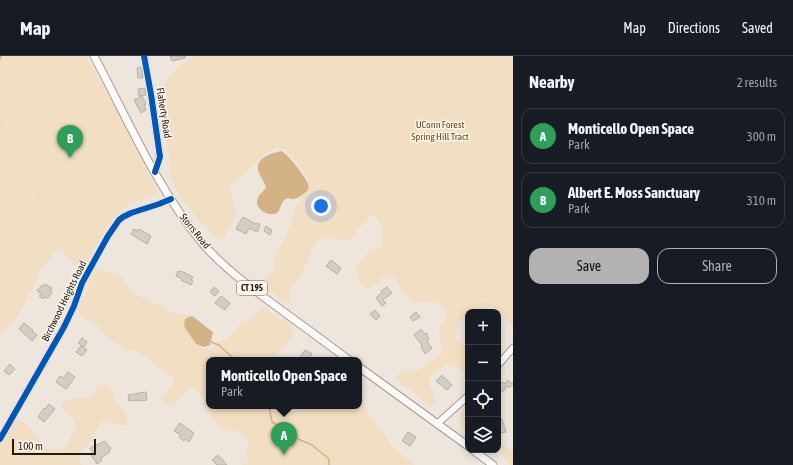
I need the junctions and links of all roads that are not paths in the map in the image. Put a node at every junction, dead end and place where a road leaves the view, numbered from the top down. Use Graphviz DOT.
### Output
graph roads {
  1 [pos="94,56"];
  2 [pos="144,56"];
  3 [pos="155,172"];
  4 [pos="171,199"];
  5 [pos="513,348"];
  6 [pos="346,357"];
  7 [pos="501,362"];
  8 [pos="362,369"];
  9 [pos="465,399"];
  10 [pos="437,424"];
  11 [pos="0,439"];
  12 [pos="465,444"];
  13 [pos="477,453"];
  14 [pos="494,465"];
  1 -- 3 [label="main road, Storrs Road / CT 195"];
  2 -- 3 [label="street, Flaherty Road"];
  3 -- 4 [label="main road, Storrs Road / CT 195"];
  4 -- 6 [label="main road, Storrs Road / CT 195"];
  4 -- 11 [label="street, Birchwood Heights Road"];
  5 -- 7 [label="street"];
  8 -- 10 [label="main road"];
  9 -- 10 [label="street"];
  10 -- 12 [label="main road"];
  13 -- 14 [label="main road"];
}
